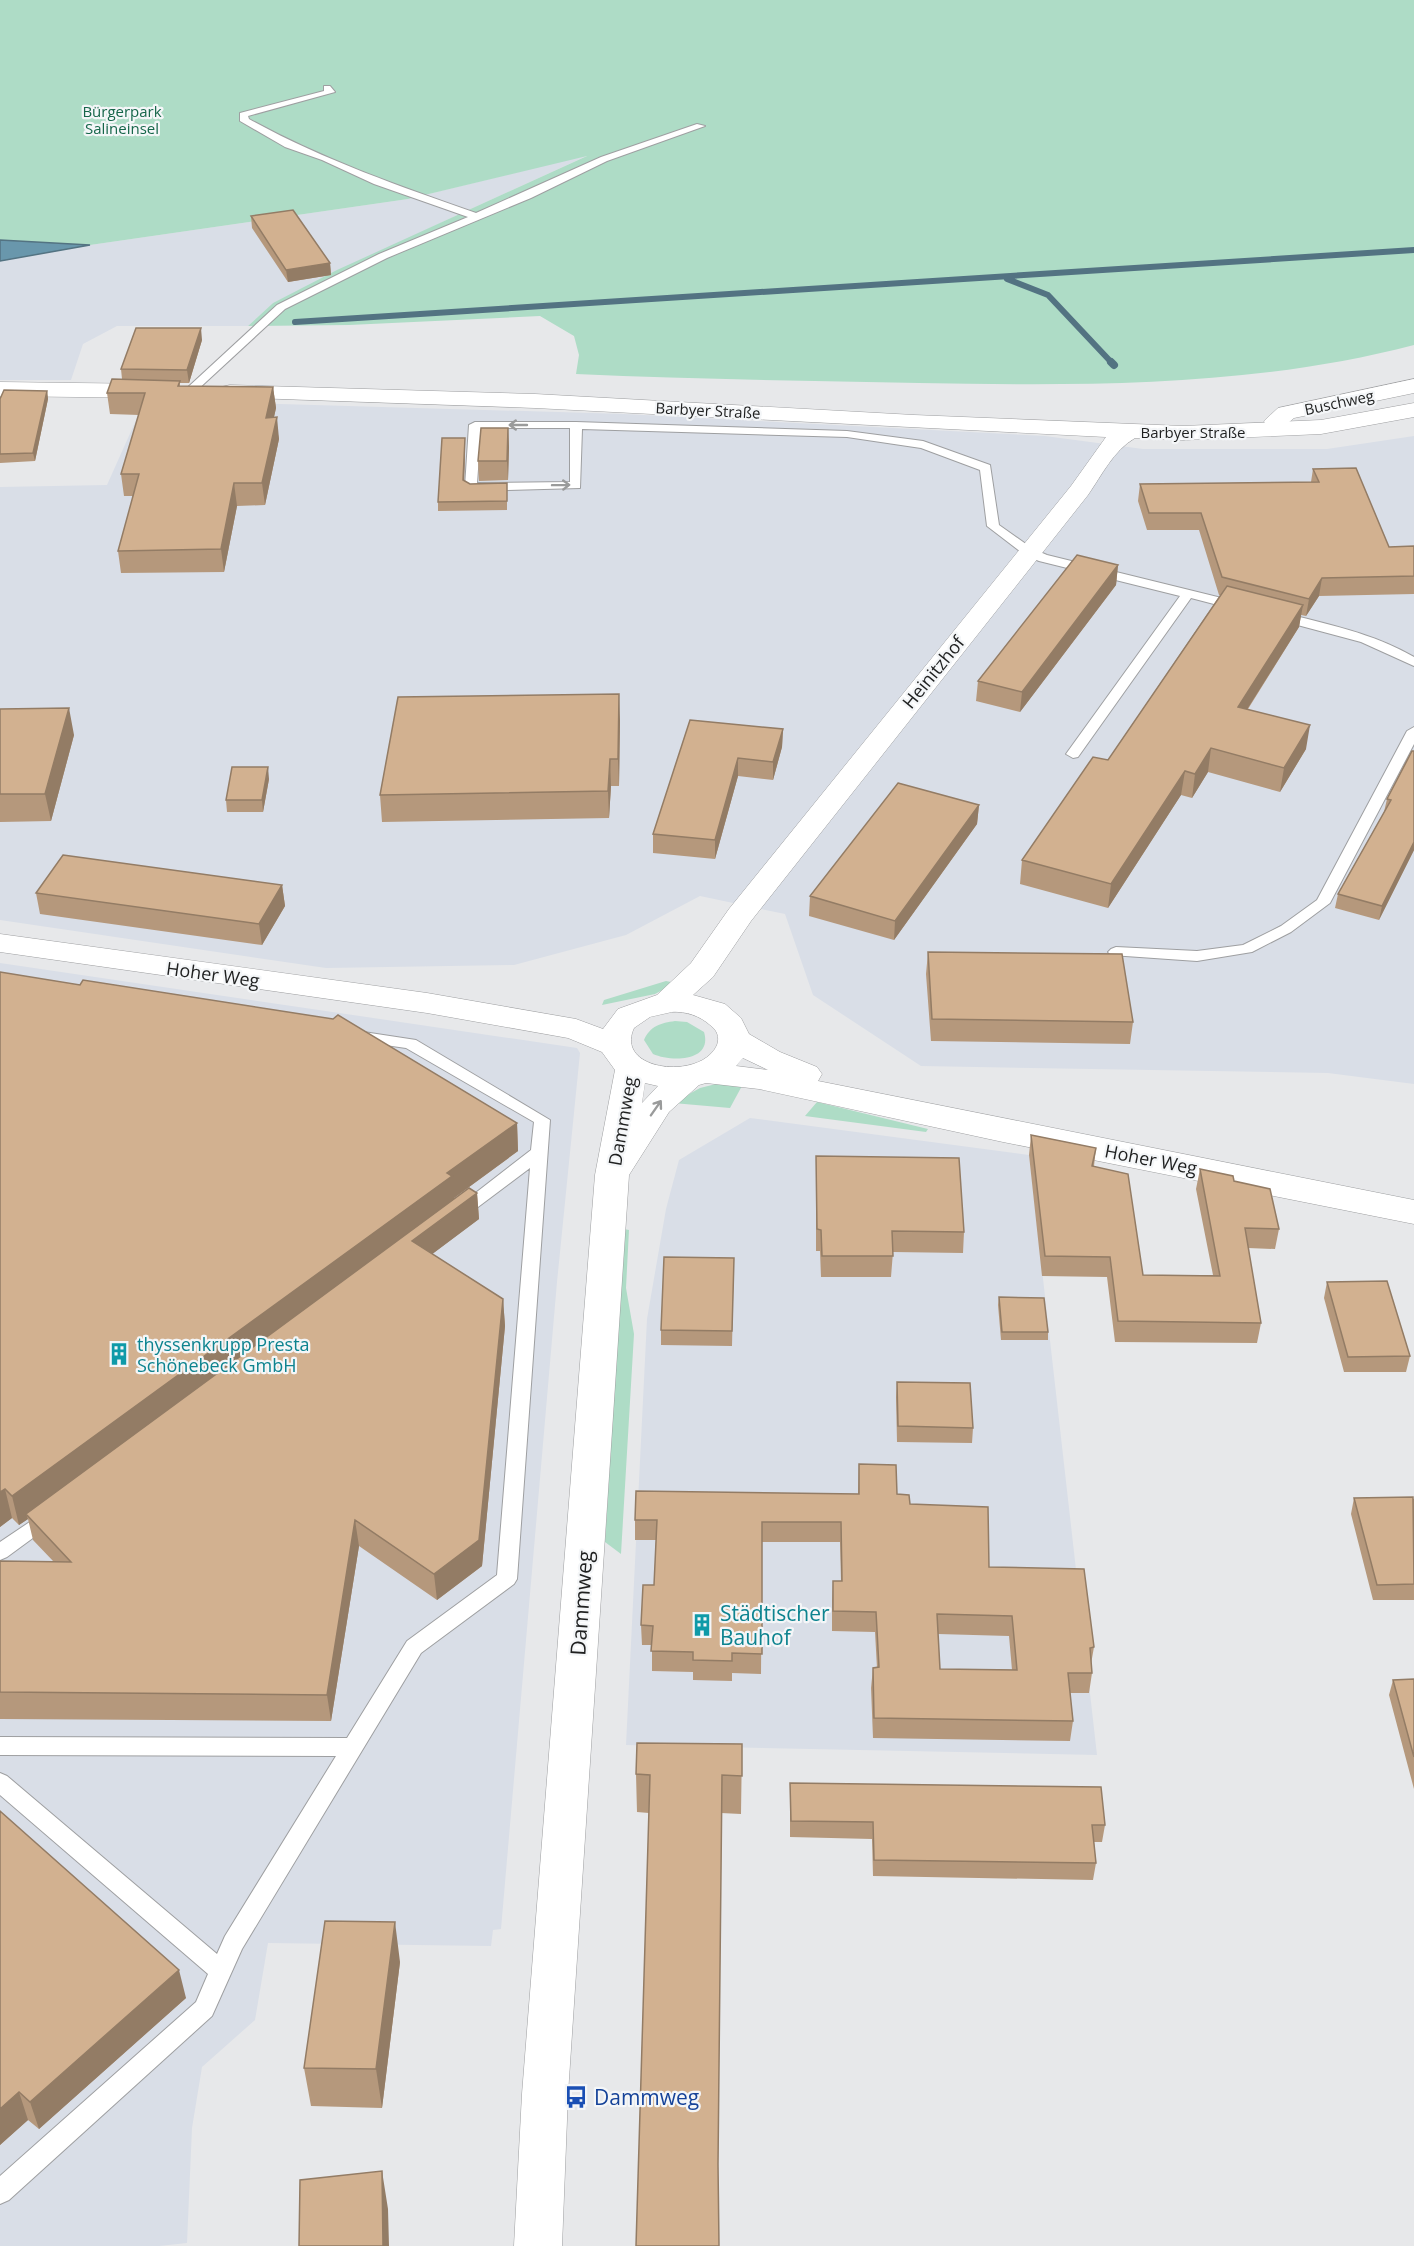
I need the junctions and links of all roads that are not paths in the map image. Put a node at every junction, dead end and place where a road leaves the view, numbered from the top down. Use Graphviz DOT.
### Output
graph roads {
  1 [pos="327,88"];
  2 [pos="700,126"];
  3 [pos="477,217"];
  4 [pos="1414,386"];
  5 [pos="0,389"];
  6 [pos="190,391"];
  7 [pos="1414,410"];
  8 [pos="576,425"];
  9 [pos="1278,430"];
  10 [pos="1128,432"];
  11 [pos="1029,552"];
  12 [pos="1188,594"];
  13 [pos="1414,662"];
  14 [pos="1414,731"];
  15 [pos="1073,754"];
  16 [pos="740,915"];
  17 [pos="0,944"];
  18 [pos="1116,952"];
  19 [pos="427,1003"];
  20 [pos="667,1003"];
  21 [pos="634,1012"];
  22 [pos="728,1028"];
  23 [pos="339,1034"];
  24 [pos="623,1057"];
  25 [pos="697,1075"];
  26 [pos="889,1106"];
  27 [pos="539,1153"];
  28 [pos="612,1175"];
  29 [pos="1414,1212"];
  30 [pos="443,1224"];
  31 [pos="67,1502"];
  32 [pos="0,1552"];
  33 [pos="0,1746"];
  34 [pos="353,1747"];
  35 [pos="0,1782"];
  36 [pos="221,1971"];
  37 [pos="0,2192"];
  38 [pos="538,2246"];
  1 -- 3 [label="lane"];
  2 -- 3 [label="lane"];
  3 -- 6 [label="lane"];
  4 -- 9 [label="street, Buschweg"];
  5 -- 6 [label="street, Barbyer Straße"];
  6 -- 10 [label="street, Barbyer Straße"];
  7 -- 9 [label="street, Barbyer Straße"];
  8 -- 8 [label="lane, one-way"];
  8 -- 11 [label="lane"];
  9 -- 10 [label="street, Barbyer Straße"];
  10 -- 11 [label="street, Heinitzhof"];
  11 -- 12 [label="lane"];
  11 -- 16 [label="street, Heinitzhof"];
  12 -- 13 [label="lane"];
  12 -- 15 [label="lane"];
  14 -- 18 [label="lane"];
  16 -- 20 [label="street, Heinitzhof"];
  16 -- 22 [label="street, Heinitzhof"];
  17 -- 19 [label="street, Hoher Weg"];
  19 -- 21 [label="street, Hoher Weg"];
  19 -- 24 [label="street, Hoher Weg"];
  20 -- 21 [label="street"];
  20 -- 22 [label="street"];
  21 -- 24 [label="street"];
  22 -- 25 [label="street"];
  22 -- 26 [label="street, Hoher Weg"];
  23 -- 27 [label="lane"];
  24 -- 25 [label="street"];
  24 -- 28 [label="street, Dammweg"];
  25 -- 26 [label="street, Hoher Weg"];
  28 -- 25 [label="street, Dammweg, one-way"];
  26 -- 29 [label="street, Hoher Weg"];
  27 -- 30 [label="lane"];
  27 -- 34 [label="lane"];
  28 -- 38 [label="street, Dammweg"];
  31 -- 32 [label="lane"];
  33 -- 34 [label="lane"];
  34 -- 36 [label="lane"];
  35 -- 36 [label="lane"];
  36 -- 37 [label="lane"];
}
